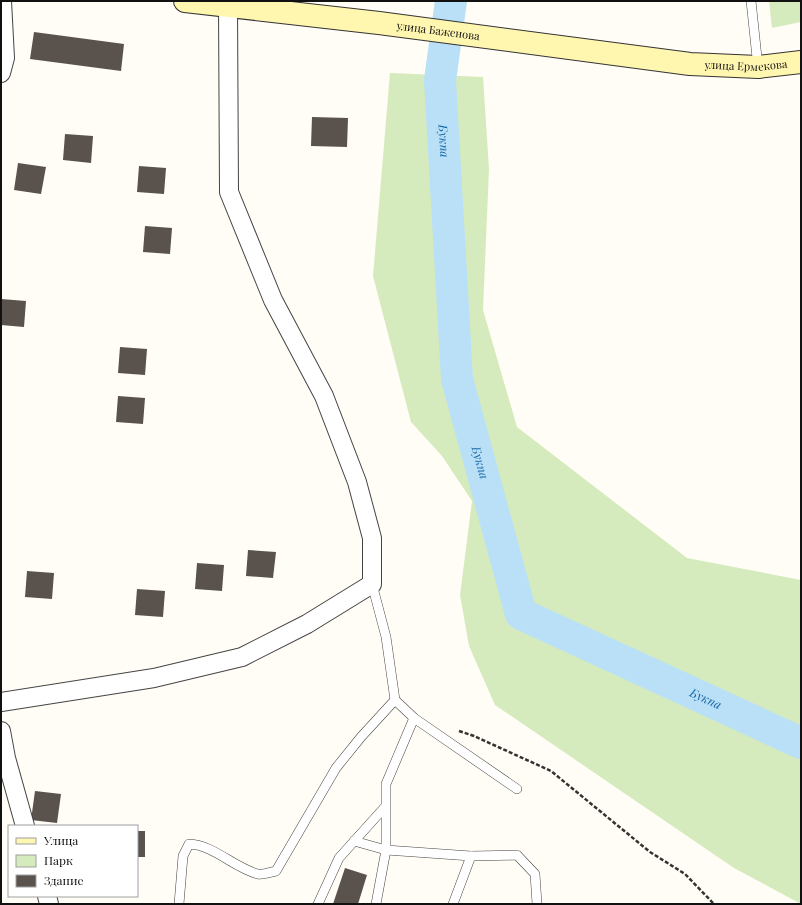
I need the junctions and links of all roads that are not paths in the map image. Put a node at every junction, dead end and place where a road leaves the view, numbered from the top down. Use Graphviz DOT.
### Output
graph roads {
  1 [pos="2,1"];
  2 [pos="185,1"];
  3 [pos="751,1"];
  4 [pos="228,7"];
  5 [pos="801,62"];
  6 [pos="690,64"];
  7 [pos="758,67"];
  8 [pos="1,73"];
  9 [pos="372,584"];
  10 [pos="395,700"];
  11 [pos="1,702"];
  12 [pos="414,718"];
  13 [pos="1,731"];
  14 [pos="517,789"];
  15 [pos="384,808"];
  16 [pos="25,825"];
  17 [pos="354,841"];
  18 [pos="386,850"];
  19 [pos="471,856"];
  20 [pos="179,904"];
  21 [pos="318,904"];
  22 [pos="376,904"];
  23 [pos="453,904"];
  24 [pos="537,904"];
  1 -- 8 [label="street"];
  2 -- 4 [label="main road, улица Баженова"];
  3 -- 7 [label="lane"];
  4 -- 6 [label="main road, улица Баженова"];
  4 -- 9 [label="street"];
  5 -- 7 [label="main road, улица Ермекова"];
  6 -- 7 [label="main road, улица Ермекова"];
  9 -- 10 [label="lane"];
  9 -- 11 [label="street"];
  10 -- 12 [label="lane"];
  10 -- 20 [label="lane"];
  12 -- 14 [label="lane"];
  12 -- 15 [label="lane"];
  13 -- 16 [label="street"];
  15 -- 17 [label="lane"];
  15 -- 18 [label="lane"];
  17 -- 18 [label="lane"];
  17 -- 21 [label="lane"];
  18 -- 19 [label="lane"];
  18 -- 22 [label="lane"];
  19 -- 23 [label="lane"];
  19 -- 24 [label="lane"];
}
